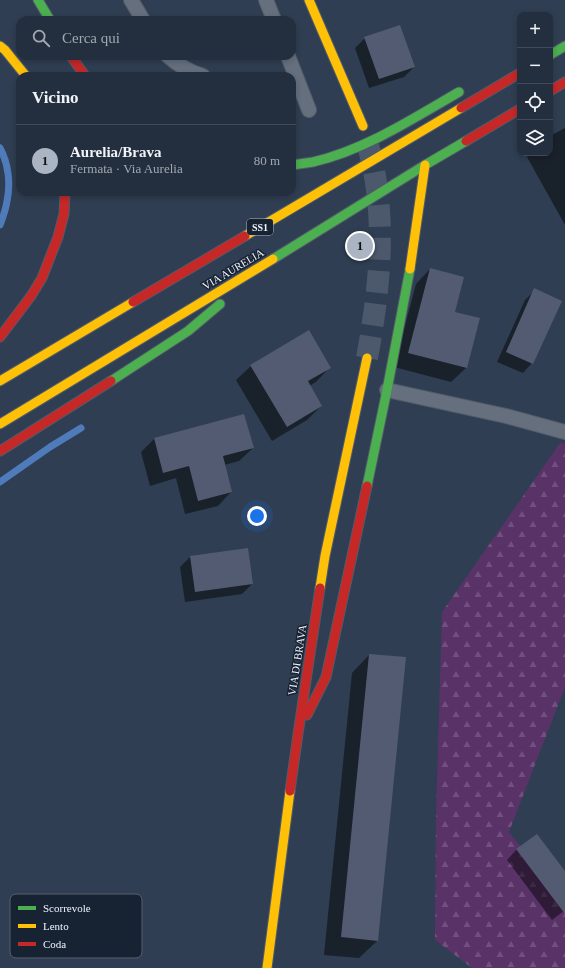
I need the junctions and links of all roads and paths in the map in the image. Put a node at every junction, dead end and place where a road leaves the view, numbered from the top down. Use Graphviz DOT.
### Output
graph roads {
  1 [pos="38,0"];
  2 [pos="131,0"];
  3 [pos="266,0"];
  4 [pos="309,0"];
  5 [pos="48,16"];
  6 [pos="141,16"];
  7 [pos="272,16"];
  8 [pos="565,42"];
  9 [pos="0,46"];
  10 [pos="565,46"];
  11 [pos="553,47"];
  12 [pos="553,53"];
  13 [pos="74,60"];
  14 [pos="173,60"];
  15 [pos="290,60"];
  16 [pos="23,72"];
  17 [pos="81,72"];
  18 [pos="190,72"];
  19 [pos="294,72"];
  20 [pos="517,75"];
  21 [pos="296,77"];
  22 [pos="565,82"];
  23 [pos="469,87"];
  24 [pos="553,89"];
  25 [pos="309,110"];
  26 [pos="517,111"];
  27 [pos="363,126"];
  28 [pos="296,164"];
  29 [pos="425,165"];
  30 [pos="65,196"];
  31 [pos="263,265"];
  32 [pos="0,337"];
  33 [pos="367,358"];
  34 [pos="0,380"];
  35 [pos="387,390"];
  36 [pos="0,424"];
  37 [pos="565,432"];
  38 [pos="0,451"];
  39 [pos="298,734"];
  40 [pos="267,968"];
  1 -- 5 [label="main road"];
  2 -- 6 [label="lane"];
  3 -- 7 [label="lane"];
  4 -- 27 [label="main road"];
  8 -- 11 [label="main road"];
  9 -- 16 [label="main road"];
  10 -- 12 [label="main road"];
  13 -- 17 [label="main road"];
  14 -- 18 [label="lane"];
  15 -- 19 [label="lane"];
  20 -- 34 [label="main road, VIA AURELIA / SS1"];
  21 -- 25 [label="lane"];
  22 -- 24 [label="main road"];
  23 -- 28 [label="main road"];
  26 -- 29 [label="main road, VIA AURELIA"];
  29 -- 31 [label="main road, VIA AURELIA"];
  29 -- 35 [label="main road"];
  30 -- 32 [label="main road"];
  31 -- 36 [label="main road, VIA AURELIA"];
  31 -- 38 [label="main road"];
  33 -- 39 [label="main road, VIA DI BRAVA"];
  35 -- 37 [label="lane"];
  35 -- 39 [label="main road"];
  39 -- 40 [label="main road, VIA DI BRAVA"];
}
